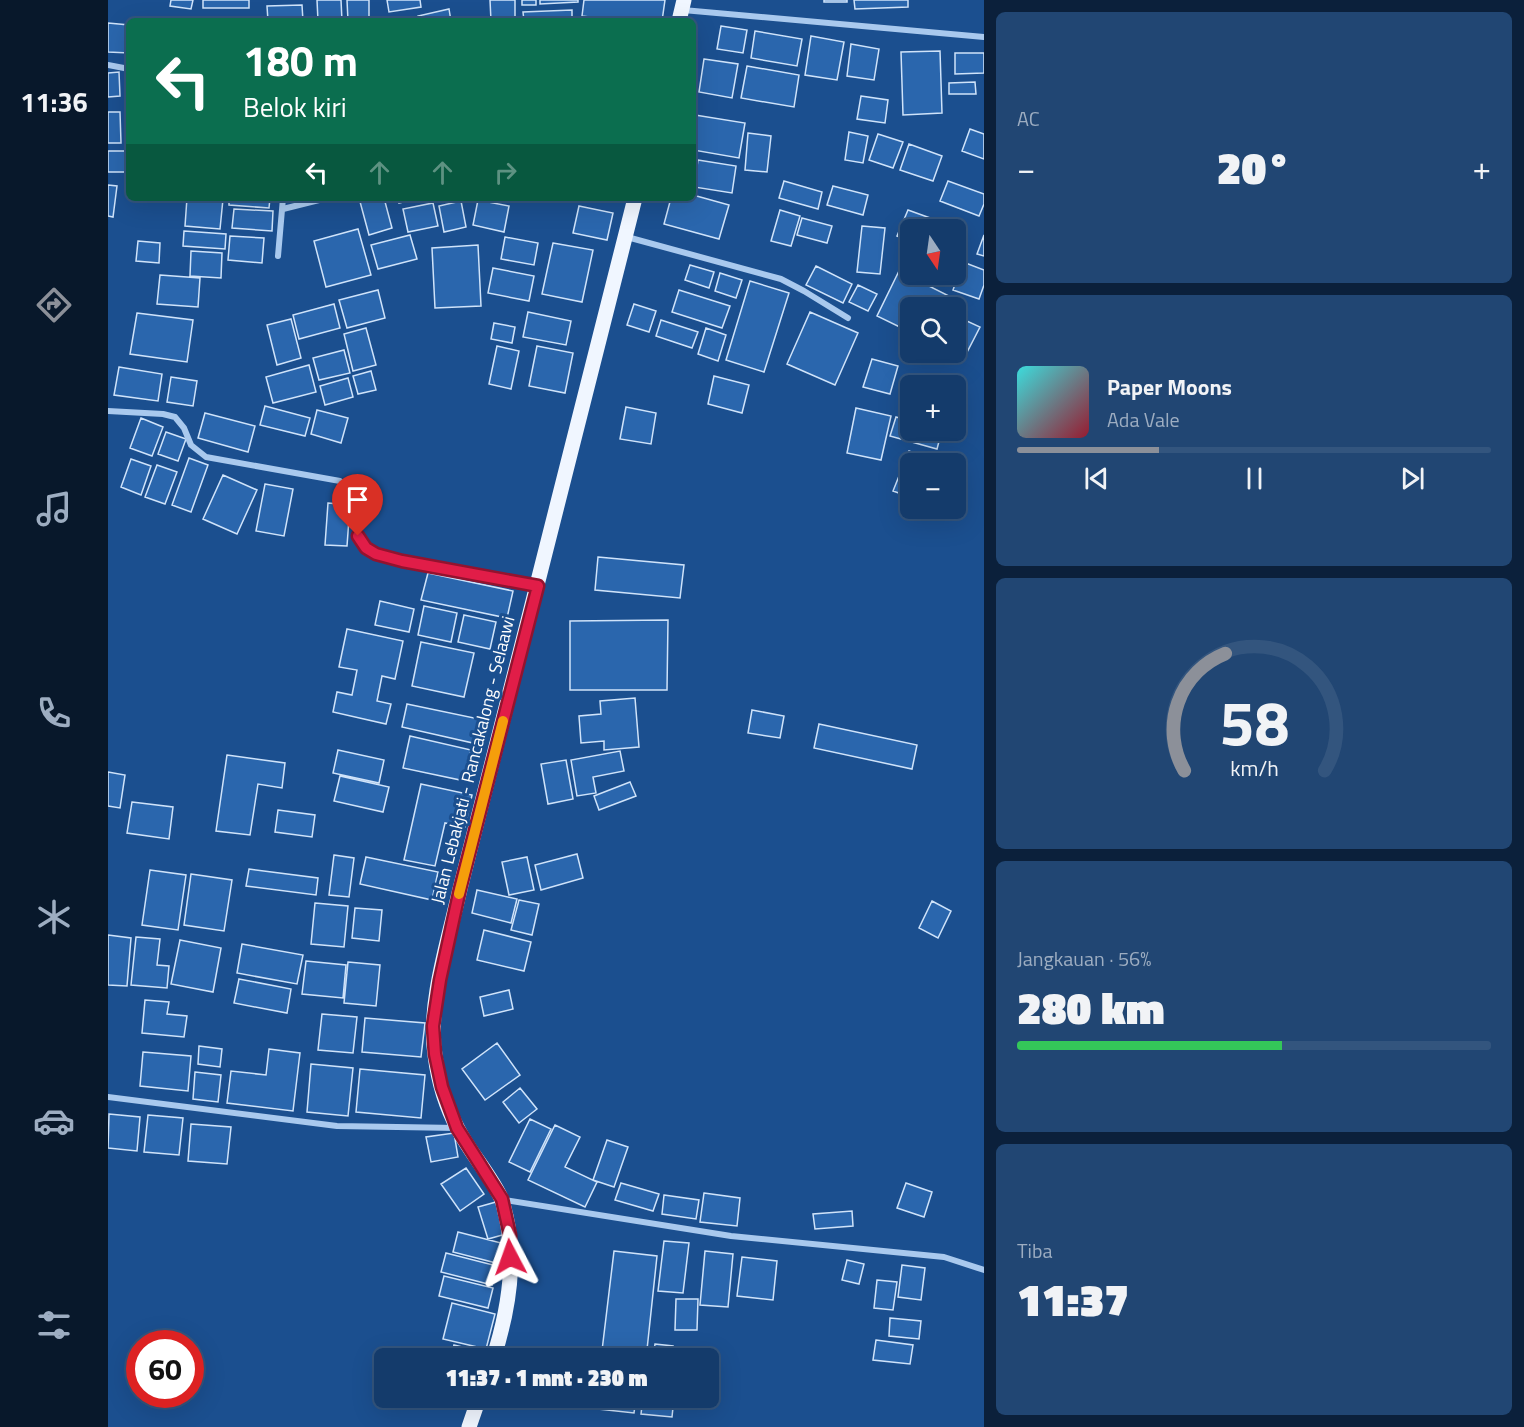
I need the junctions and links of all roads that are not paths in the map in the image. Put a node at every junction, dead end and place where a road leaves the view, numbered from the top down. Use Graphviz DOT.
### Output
graph roads {
  1 [pos="682,10"];
  2 [pos="984,37"];
  3 [pos="108,65"];
  4 [pos="126,68"];
  5 [pos="283,201"];
  6 [pos="315,201"];
  7 [pos="634,201"];
  8 [pos="282,209"];
  9 [pos="627,237"];
  10 [pos="278,256"];
  11 [pos="848,318"];
  12 [pos="108,411"];
  13 [pos="538,586"];
  14 [pos="108,1097"];
  15 [pos="457,1128"];
  16 [pos="502,1199"];
  17 [pos="984,1270"];
  18 [pos="497,1348"];
  19 [pos="476,1408"];
  20 [pos="470,1427"];
  1 -- 2 [label="street"];
  3 -- 4 [label="street"];
  5 -- 8 [label="street"];
  6 -- 8 [label="street"];
  7 -- 9 [label="main road, Jalan Lebakjati - Rancakalong - Selaawi"];
  8 -- 10 [label="street"];
  9 -- 11 [label="street"];
  9 -- 13 [label="main road, Jalan Lebakjati - Rancakalong - Selaawi"];
  12 -- 13 [label="street"];
  13 -- 15 [label="main road, Jalan Lebakjati - Rancakalong - Selaawi"];
  14 -- 15 [label="street"];
  15 -- 16 [label="main road, Jalan Lebakjati - Rancakalong - Selaawi"];
  16 -- 17 [label="street"];
  16 -- 18 [label="main road, Jalan Lebakjati - Rancakalong - Selaawi"];
  19 -- 20 [label="main road"];
}
